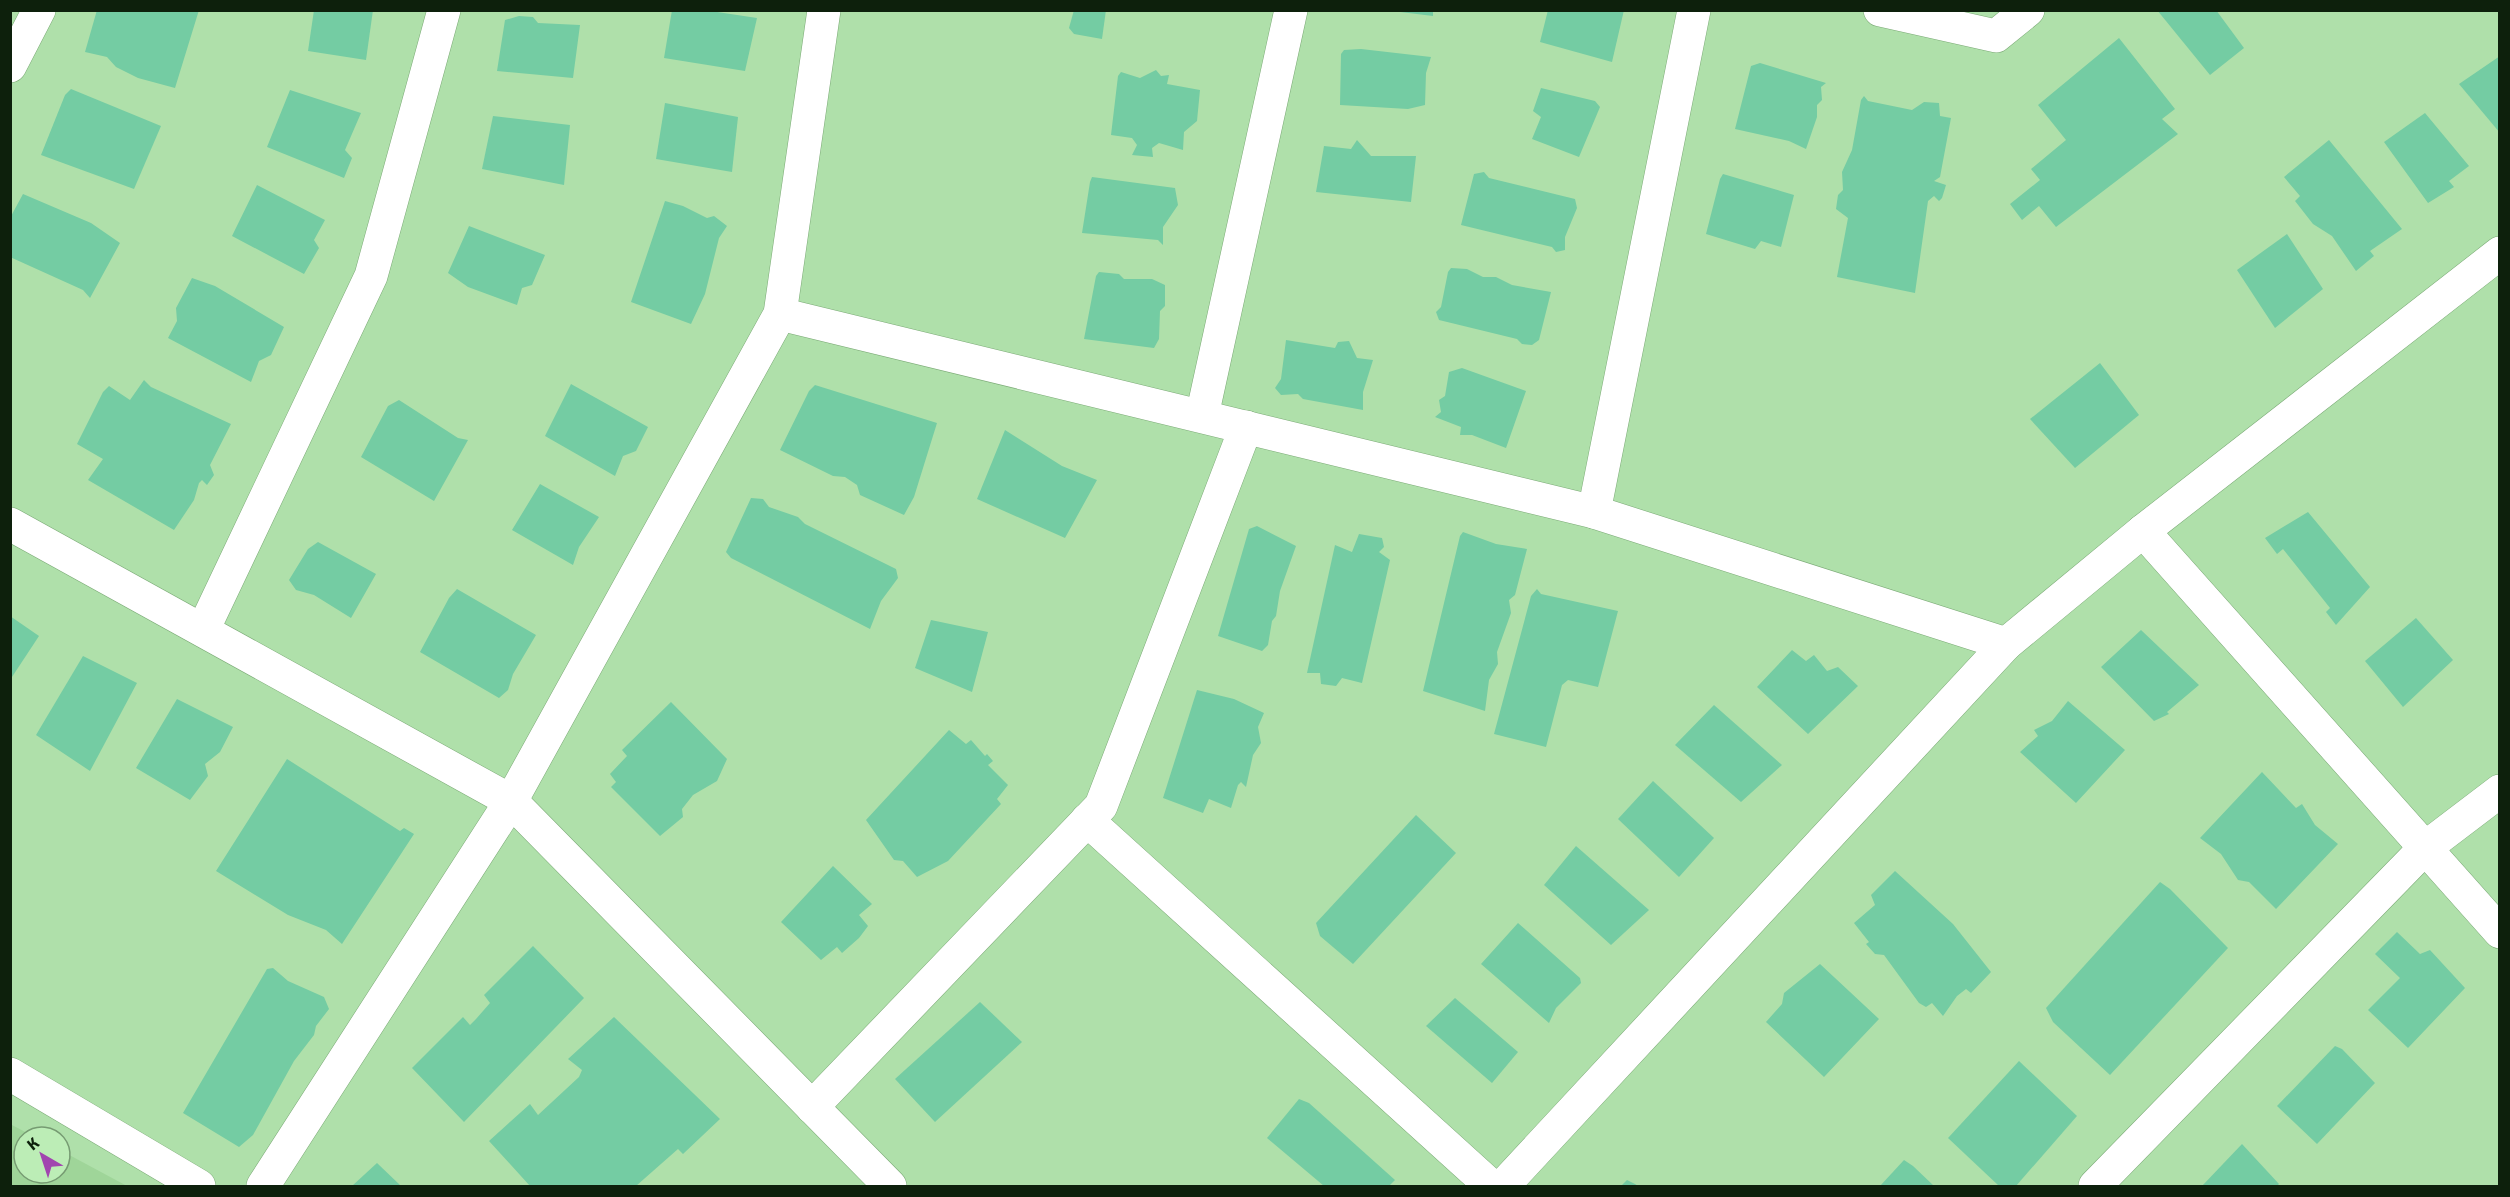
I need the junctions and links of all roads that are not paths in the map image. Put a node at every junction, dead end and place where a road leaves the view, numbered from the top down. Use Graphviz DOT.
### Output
graph roads {
  1 [pos="39,10"];
  2 [pos="444,10"];
  3 [pos="824,10"];
  4 [pos="1291,10"];
  5 [pos="1694,10"];
  6 [pos="1880,10"];
  7 [pos="2028,10"];
  8 [pos="10,66"];
  9 [pos="2499,253"];
  10 [pos="780,314"];
  11 [pos="1202,416"];
  12 [pos="1246,427"];
  13 [pos="1594,512"];
  14 [pos="10,524"];
  15 [pos="2144,531"];
  16 [pos="203,630"];
  17 [pos="2006,645"];
  18 [pos="2499,791"];
  19 [pos="511,801"];
  20 [pos="1087,820"];
  21 [pos="2425,848"];
  22 [pos="2499,932"];
  23 [pos="10,1074"];
  24 [pos="812,1107"];
  25 [pos="199,1186"];
  26 [pos="264,1186"];
  27 [pos="890,1186"];
  28 [pos="1491,1186"];
  29 [pos="1503,1186"];
  30 [pos="2095,1186"];
  1 -- 8 [label="street"];
  2 -- 16 [label="street"];
  3 -- 10 [label="street"];
  4 -- 11 [label="street"];
  5 -- 13 [label="street"];
  6 -- 7 [label="street"];
  9 -- 15 [label="street"];
  10 -- 11 [label="street"];
  10 -- 19 [label="street"];
  11 -- 12 [label="street"];
  12 -- 13 [label="street"];
  12 -- 20 [label="street"];
  13 -- 17 [label="street"];
  14 -- 16 [label="street"];
  15 -- 17 [label="street"];
  15 -- 21 [label="street"];
  16 -- 19 [label="street"];
  17 -- 29 [label="street"];
  18 -- 21 [label="street"];
  19 -- 24 [label="street"];
  19 -- 26 [label="street"];
  20 -- 24 [label="street"];
  20 -- 28 [label="street"];
  21 -- 22 [label="street"];
  21 -- 30 [label="street"];
  23 -- 25 [label="street"];
  24 -- 27 [label="street"];
}
